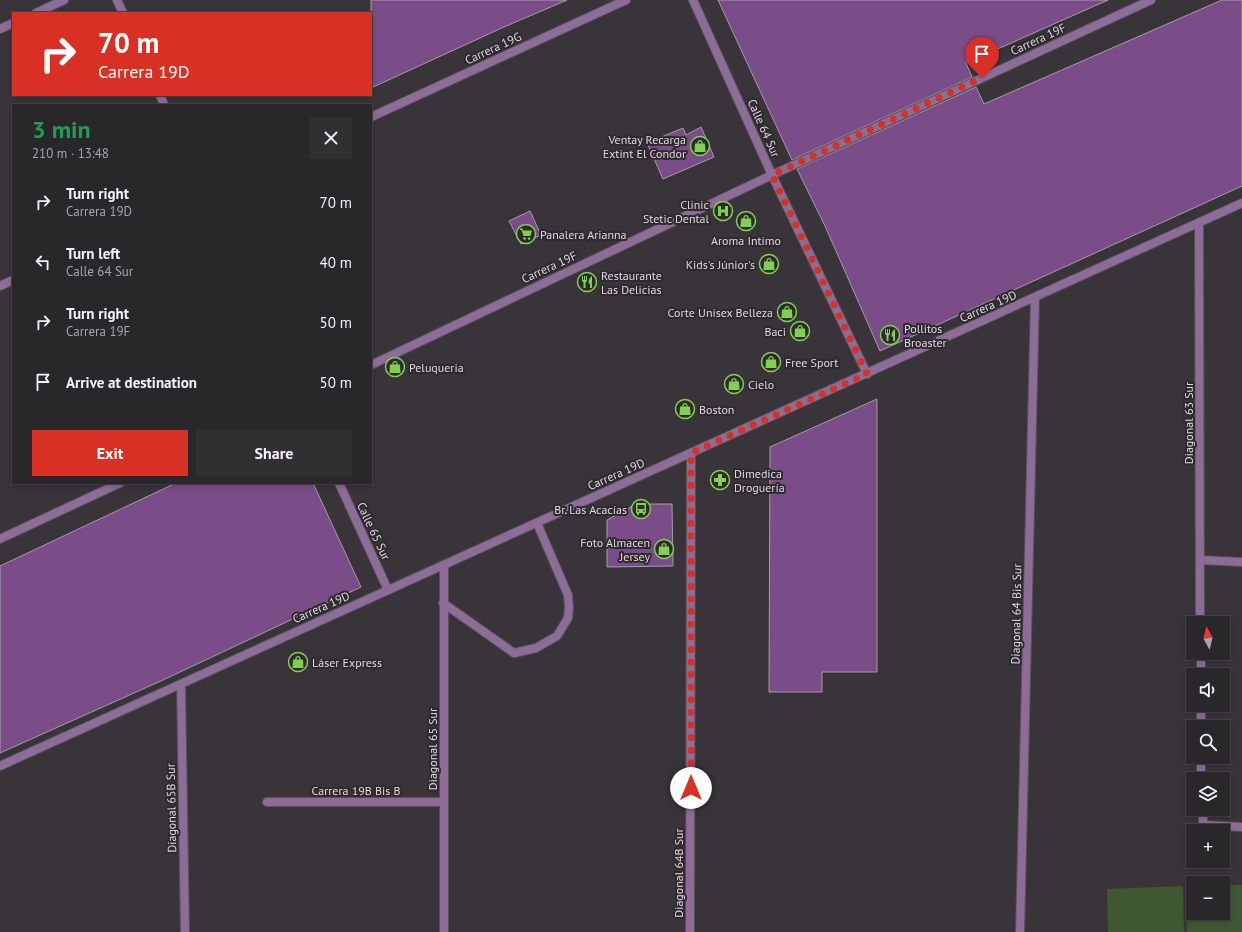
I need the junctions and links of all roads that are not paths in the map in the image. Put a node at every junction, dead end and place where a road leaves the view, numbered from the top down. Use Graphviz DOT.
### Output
graph roads {
  1 [pos="64,0"];
  2 [pos="117,0"];
  3 [pos="626,0"];
  4 [pos="693,0"];
  5 [pos="1151,0"];
  6 [pos="38,12"];
  7 [pos="123,12"];
  8 [pos="12,23"];
  9 [pos="0,29"];
  10 [pos="372,117"];
  11 [pos="772,175"];
  12 [pos="1242,203"];
  13 [pos="1199,223"];
  14 [pos="12,280"];
  15 [pos="0,286"];
  16 [pos="1035,297"];
  17 [pos="372,365"];
  18 [pos="867,374"];
  19 [pos="691,453"];
  20 [pos="118,484"];
  21 [pos="339,484"];
  22 [pos="537,523"];
  23 [pos="0,539"];
  24 [pos="1200,560"];
  25 [pos="1242,562"];
  26 [pos="444,565"];
  27 [pos="388,590"];
  28 [pos="444,604"];
  29 [pos="1200,616"];
  30 [pos="181,684"];
  31 [pos="0,766"];
  32 [pos="267,802"];
  33 [pos="444,802"];
  34 [pos="1203,816"];
  35 [pos="1242,827"];
  36 [pos="185,932"];
  37 [pos="444,932"];
  38 [pos="690,932"];
  39 [pos="1020,932"];
  1 -- 6 [label="street"];
  2 -- 7 [label="street"];
  3 -- 10 [label="street, Carrera 19G"];
  4 -- 11 [label="street, Calle 64 Sur"];
  5 -- 11 [label="street, Carrera 19F"];
  8 -- 9 [label="street"];
  11 -- 17 [label="street, Carrera 19F"];
  11 -- 18 [label="street, Calle 64 Sur"];
  12 -- 13 [label="street, Carrera 19D"];
  13 -- 16 [label="street, Carrera 19D"];
  13 -- 24 [label="street, Diagonal 63 Sur"];
  14 -- 15 [label="street"];
  16 -- 18 [label="street, Carrera 19D"];
  16 -- 39 [label="street, Diagonal 64 Bis Sur"];
  18 -- 19 [label="street, Carrera 19D"];
  19 -- 22 [label="street, Carrera 19D"];
  19 -- 38 [label="street, Diagonal 64B Sur"];
  20 -- 23 [label="street"];
  21 -- 27 [label="street, Calle 65 Sur"];
  22 -- 26 [label="street, Carrera 19D"];
  22 -- 28 [label="street"];
  24 -- 25 [label="street"];
  24 -- 29 [label="street, Diagonal 63 Sur"];
  26 -- 27 [label="street, Carrera 19D"];
  26 -- 28 [label="street, Diagonal 65 Sur"];
  27 -- 30 [label="street, Carrera 19D"];
  28 -- 33 [label="street, Diagonal 65 Sur"];
  30 -- 31 [label="street, Carrera 19D"];
  30 -- 36 [label="street, Diagonal 65B Sur"];
  32 -- 33 [label="street, Carrera 19B Bis B"];
  33 -- 37 [label="street, Diagonal 65 Sur"];
  34 -- 35 [label="street"];
}
